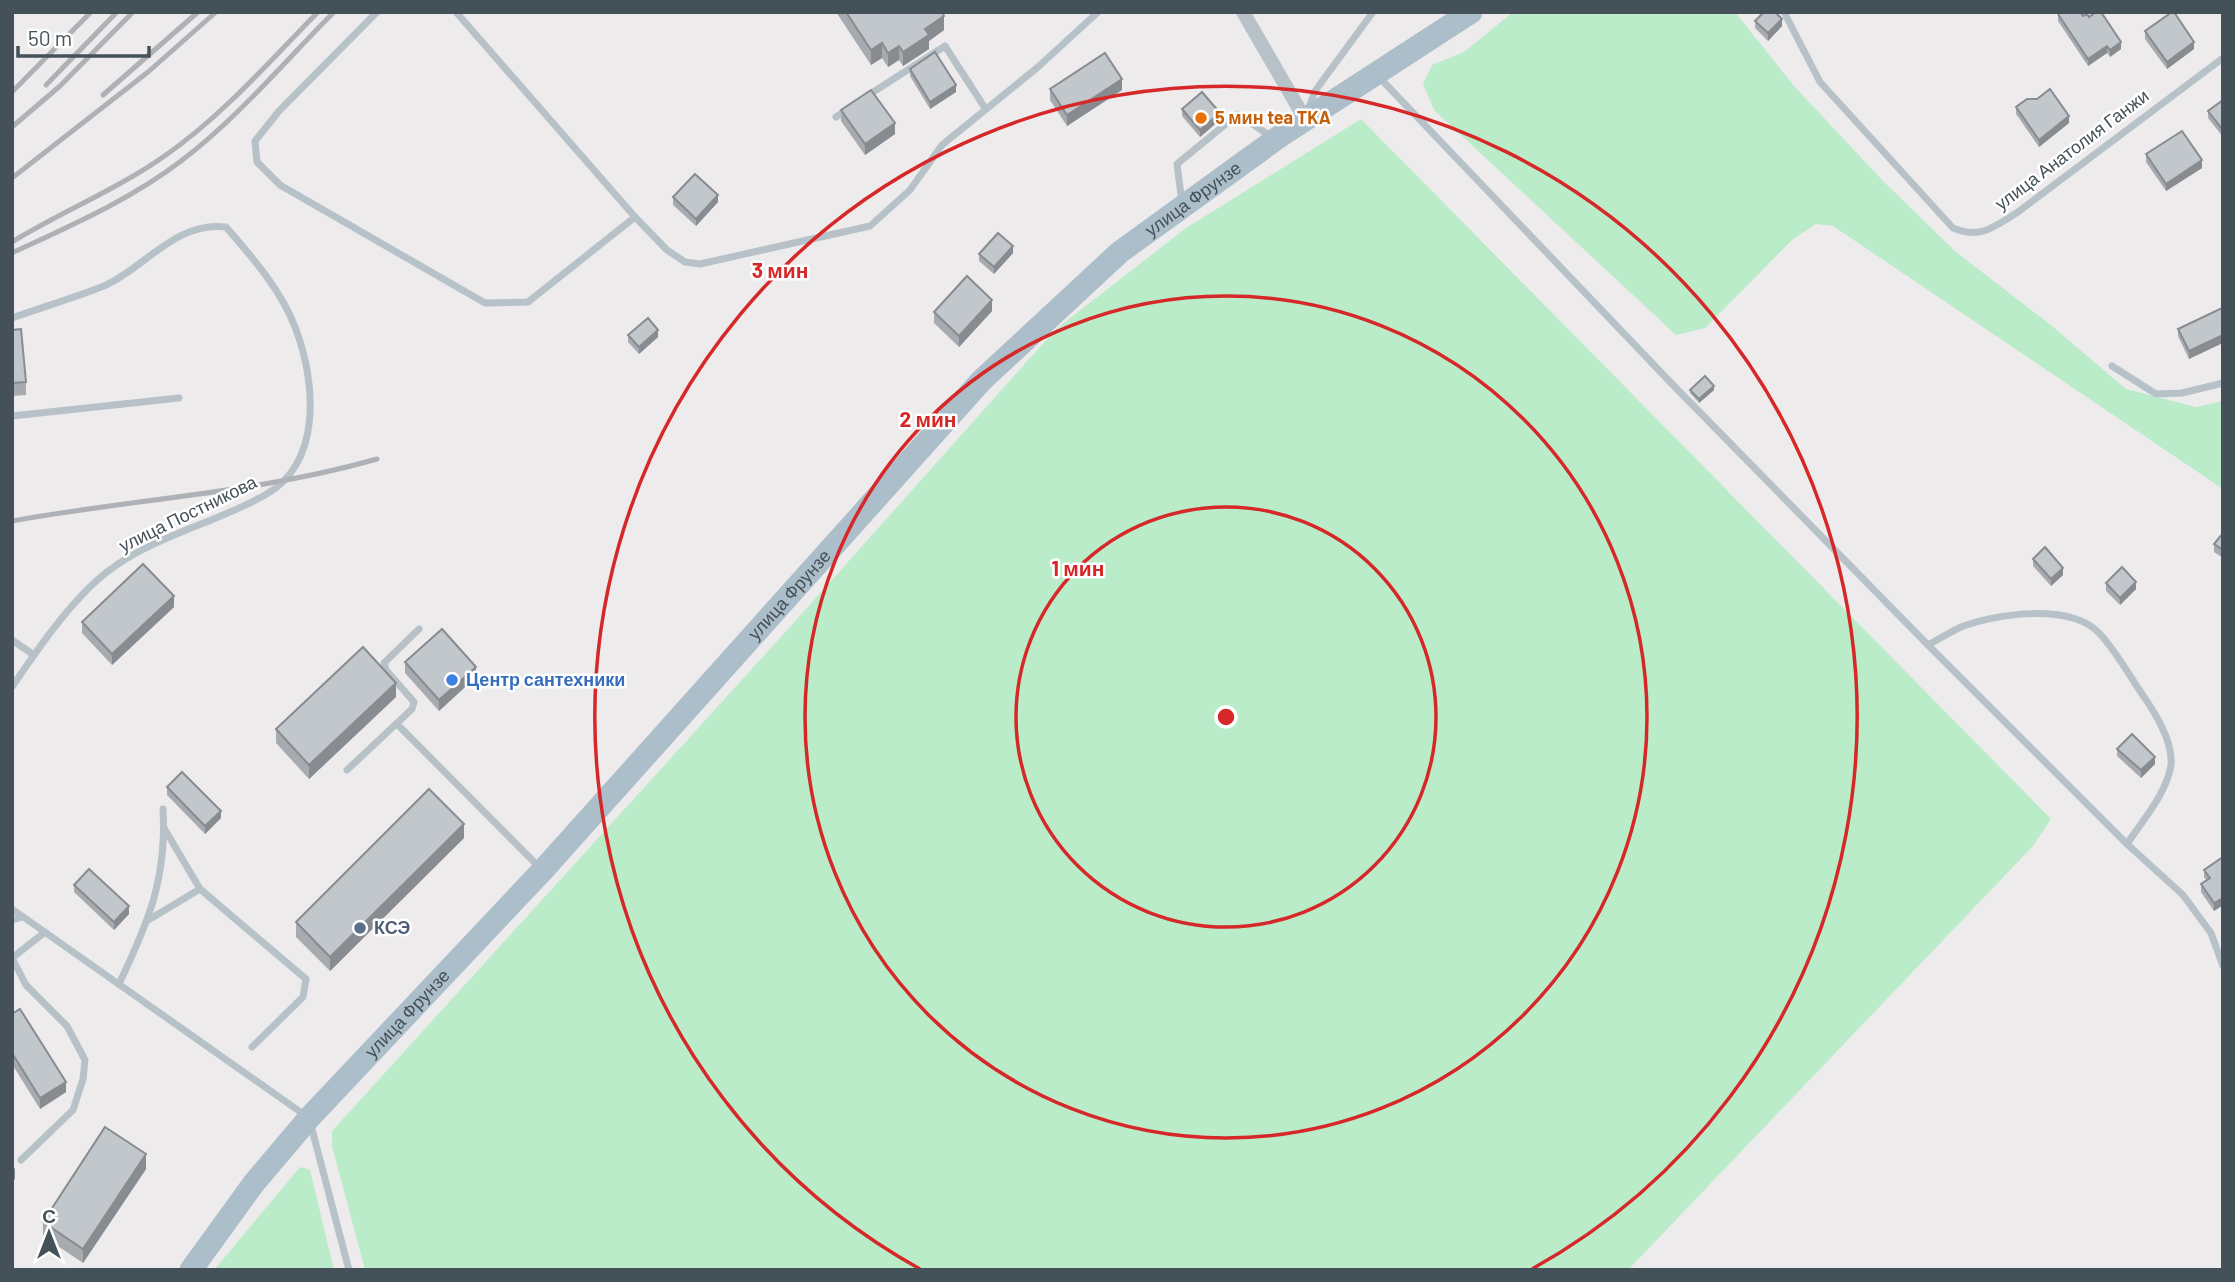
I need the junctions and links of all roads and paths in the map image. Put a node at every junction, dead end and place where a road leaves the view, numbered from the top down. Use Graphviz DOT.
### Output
graph roads {
  1 [pos="377,12"];
  2 [pos="456,12"];
  3 [pos="1098,12"];
  4 [pos="1243,12"];
  5 [pos="1373,12"];
  6 [pos="1471,12"];
  7 [pos="1784,12"];
  8 [pos="2223,58"];
  9 [pos="1376,74"];
  10 [pos="985,108"];
  11 [pos="836,117"];
  12 [pos="1305,120"];
  13 [pos="1275,139"];
  14 [pos="1182,207"];
  15 [pos="635,217"];
  16 [pos="12,318"];
  17 [pos="2112,366"];
  18 [pos="2223,383"];
  19 [pos="179,398"];
  20 [pos="12,416"];
  21 [pos="419,629"];
  22 [pos="12,639"];
  23 [pos="1928,645"];
  24 [pos="34,655"];
  25 [pos="12,687"];
  26 [pos="397,724"];
  27 [pos="347,770"];
  28 [pos="163,808"];
  29 [pos="164,828"];
  30 [pos="2127,845"];
  31 [pos="543,870"];
  32 [pos="201,890"];
  33 [pos="12,909"];
  34 [pos="22,917"];
  35 [pos="150,919"];
  36 [pos="12,920"];
  37 [pos="45,932"];
  38 [pos="12,958"];
  39 [pos="2223,966"];
  40 [pos="119,984"];
  41 [pos="252,1047"];
  42 [pos="309,1118"];
  43 [pos="21,1160"];
  44 [pos="191,1270"];
  45 [pos="349,1270"];
  1 -- 15 [label="lane"];
  2 -- 15 [label="lane"];
  3 -- 10 [label="lane"];
  4 -- 12 [label="street"];
  5 -- 12 [label="lane"];
  6 -- 9 [label="main road, улица Фрунзе"];
  7 -- 8 [label="lane, улица Анатолия Ганжи"];
  9 -- 12 [label="main road, улица Фрунзе"];
  9 -- 23 [label="lane"];
  10 -- 11 [label="lane"];
  10 -- 15 [label="lane"];
  12 -- 13 [label="main road, улица Фрунзе"];
  13 -- 14 [label="main road, улица Фрунзе"];
  13 -- 14 [label="lane"];
  14 -- 31 [label="main road, улица Фрунзе"];
  16 -- 24 [label="lane, улица Постникова"];
  17 -- 18 [label="lane"];
  19 -- 20 [label="lane"];
  21 -- 26 [label="lane"];
  22 -- 24 [label="lane"];
  23 -- 30 [label="lane"];
  23 -- 30 [label="lane"];
  24 -- 25 [label="lane, улица Постникова"];
  26 -- 27 [label="lane"];
  26 -- 31 [label="lane"];
  28 -- 29 [label="lane"];
  29 -- 32 [label="lane"];
  29 -- 35 [label="lane"];
  30 -- 39 [label="lane"];
  31 -- 42 [label="main road, улица Фрунзе"];
  32 -- 35 [label="lane"];
  32 -- 41 [label="lane"];
  33 -- 34 [label="lane"];
  34 -- 36 [label="lane"];
  34 -- 37 [label="lane"];
  35 -- 40 [label="lane"];
  37 -- 38 [label="lane"];
  37 -- 40 [label="lane"];
  38 -- 43 [label="lane"];
  40 -- 42 [label="lane"];
  42 -- 44 [label="main road, улица Фрунзе"];
  42 -- 45 [label="lane"];
}
